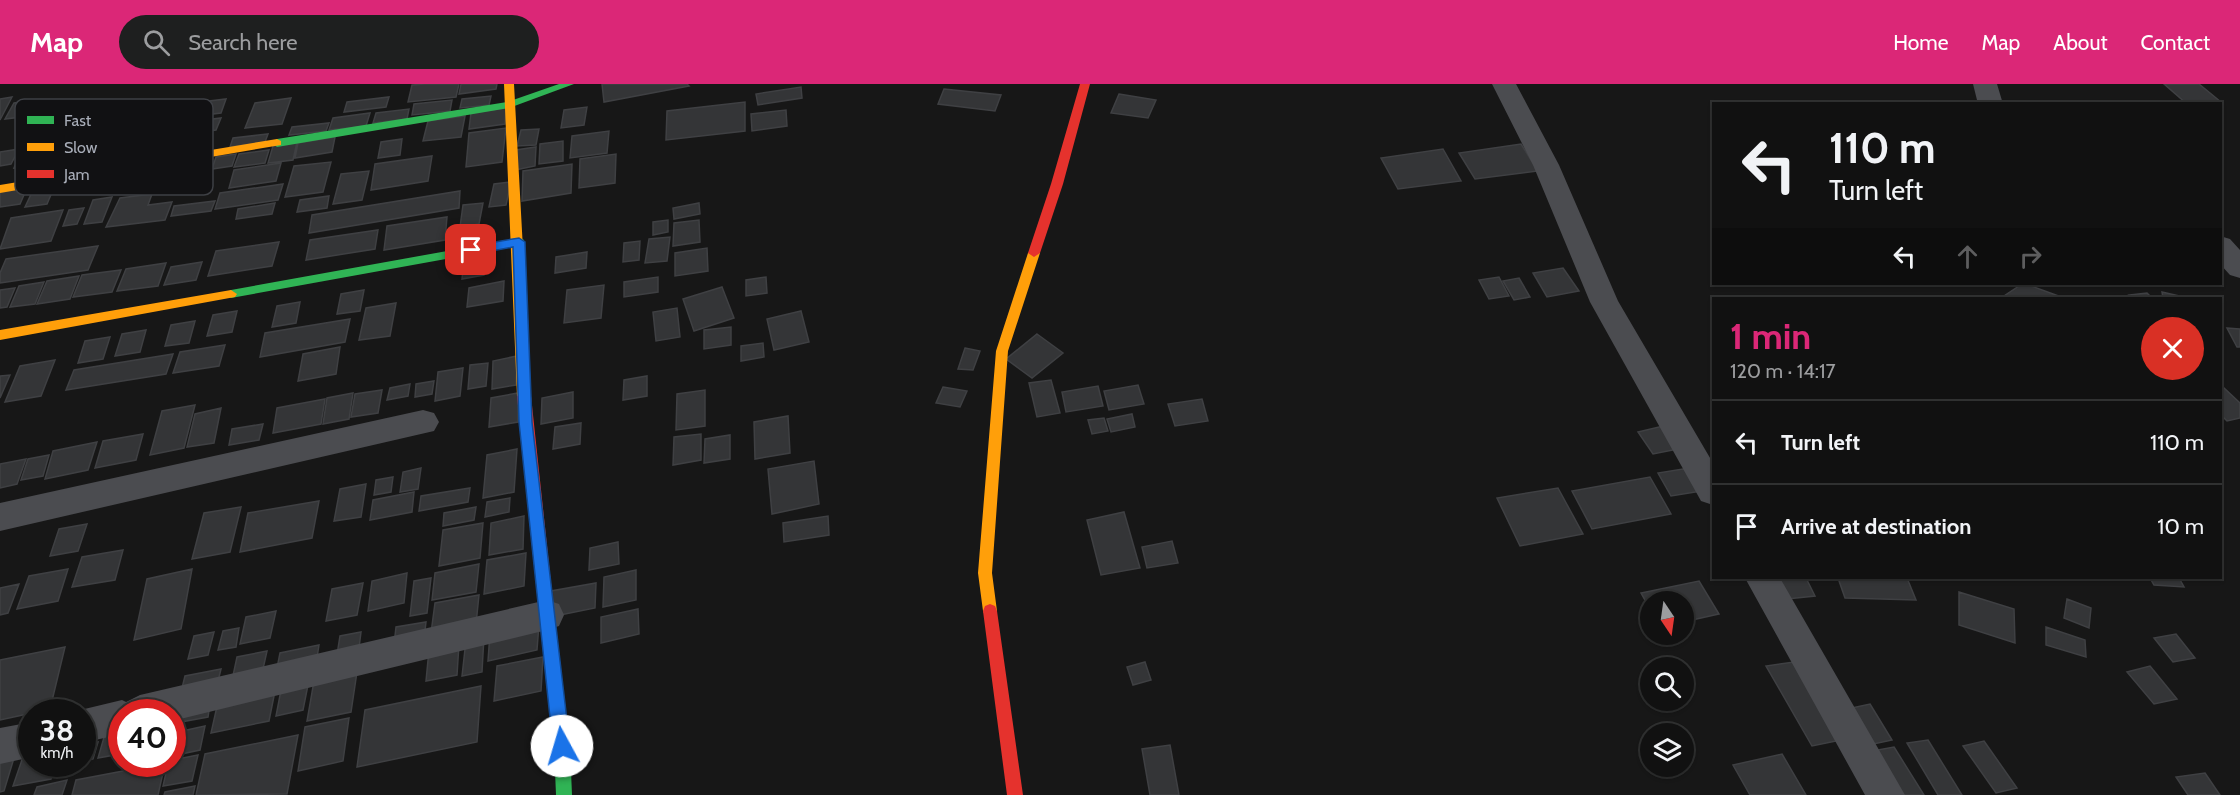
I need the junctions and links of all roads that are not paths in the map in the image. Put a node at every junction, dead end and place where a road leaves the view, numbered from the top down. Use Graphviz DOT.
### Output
graph roads {
  1 [pos="509,84"];
  2 [pos="569,84"];
  3 [pos="1085,84"];
  4 [pos="1504,84"];
  5 [pos="1985,84"];
  6 [pos="1990,102"];
  7 [pos="510,105"];
  8 [pos="213,154"];
  9 [pos="15,187"];
  10 [pos="0,189"];
  11 [pos="519,242"];
  12 [pos="2222,248"];
  13 [pos="2240,268"];
  14 [pos="0,335"];
  15 [pos="423,422"];
  16 [pos="1712,490"];
  17 [pos="0,517"];
  18 [pos="1763,579"];
  19 [pos="547,615"];
  20 [pos="186,701"];
  21 [pos="18,742"];
  22 [pos="0,746"];
  23 [pos="564,795"];
  24 [pos="1015,795"];
  25 [pos="1886,795"];
  1 -- 7 [label="street"];
  2 -- 7 [label="street"];
  3 -- 24 [label="street"];
  4 -- 16 [label="street"];
  5 -- 6 [label="street"];
  7 -- 8 [label="street"];
  7 -- 11 [label="street"];
  9 -- 10 [label="street"];
  11 -- 14 [label="street"];
  11 -- 19 [label="street"];
  12 -- 13 [label="street"];
  15 -- 17 [label="street"];
  18 -- 25 [label="street"];
  19 -- 20 [label="street"];
  19 -- 23 [label="street"];
  21 -- 22 [label="street"];
}
